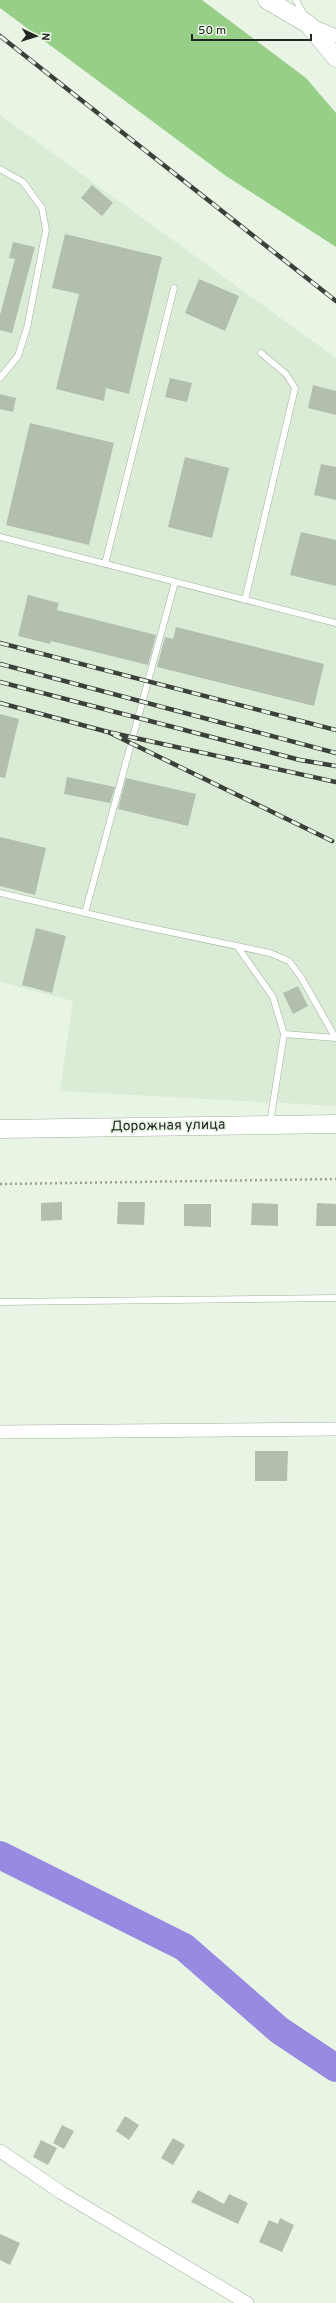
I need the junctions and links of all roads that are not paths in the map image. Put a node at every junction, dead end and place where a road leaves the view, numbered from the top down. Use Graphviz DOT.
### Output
graph roads {
  1 [pos="267,0"];
  2 [pos="296,0"];
  3 [pos="308,24"];
  4 [pos="336,36"];
  5 [pos="336,58"];
  6 [pos="0,169"];
  7 [pos="174,288"];
  8 [pos="261,353"];
  9 [pos="0,378"];
  10 [pos="0,537"];
  11 [pos="105,564"];
  12 [pos="175,582"];
  13 [pos="245,600"];
  14 [pos="336,623"];
  15 [pos="0,892"];
  16 [pos="85,913"];
  17 [pos="238,946"];
  18 [pos="284,1034"];
  19 [pos="336,1038"];
  20 [pos="270,1124"];
  21 [pos="336,1124"];
  22 [pos="0,1129"];
  23 [pos="336,1298"];
  24 [pos="0,1302"];
  25 [pos="336,1429"];
  26 [pos="0,1432"];
  27 [pos="0,2151"];
  28 [pos="247,2303"];
  1 -- 3 [label="street"];
  2 -- 3 [label="lane"];
  3 -- 4 [label="street"];
  3 -- 5 [label="street"];
  6 -- 9 [label="lane"];
  7 -- 11 [label="lane"];
  8 -- 13 [label="lane"];
  10 -- 11 [label="lane"];
  11 -- 12 [label="lane"];
  12 -- 13 [label="lane"];
  12 -- 16 [label="lane"];
  13 -- 14 [label="lane"];
  15 -- 16 [label="lane"];
  16 -- 17 [label="lane"];
  17 -- 18 [label="lane"];
  17 -- 19 [label="lane"];
  18 -- 19 [label="lane"];
  18 -- 20 [label="lane"];
  20 -- 21 [label="street, Дорожная улица"];
  20 -- 22 [label="street, Дорожная улица"];
  23 -- 24 [label="lane"];
  25 -- 26 [label="street"];
  27 -- 28 [label="street"];
}
